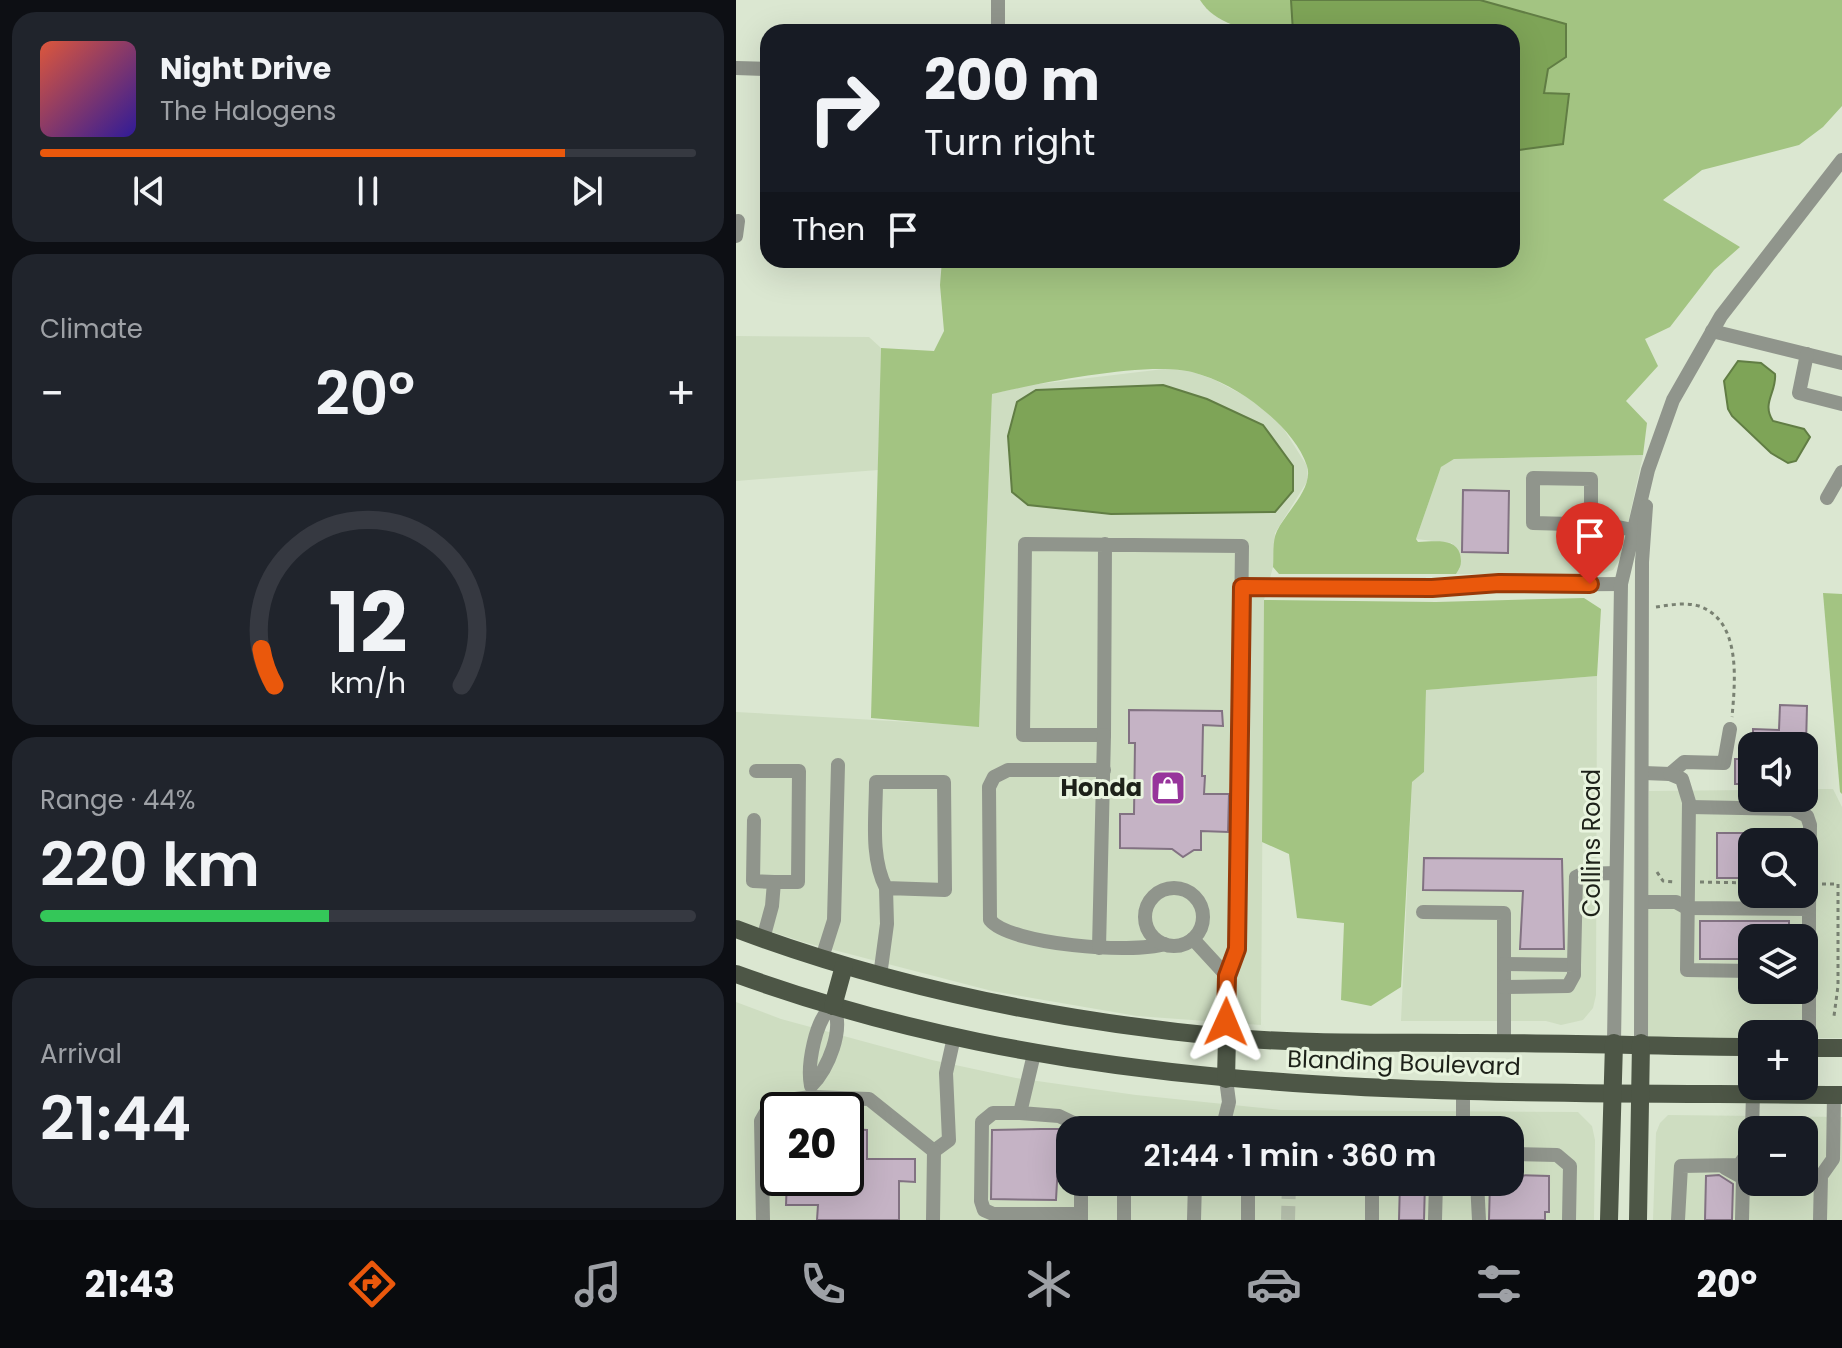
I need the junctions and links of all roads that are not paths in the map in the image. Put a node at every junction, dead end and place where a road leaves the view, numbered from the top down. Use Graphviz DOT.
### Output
graph roads {
  1 [pos="998,0"];
  2 [pos="998,24"];
  3 [pos="736,68"];
  4 [pos="760,69"];
  5 [pos="1842,160"];
  6 [pos="738,221"];
  7 [pos="736,236"];
  8 [pos="1712,331"];
  9 [pos="1807,354"];
  10 [pos="1842,363"];
  11 [pos="1842,404"];
  12 [pos="1648,470"];
  13 [pos="1842,472"];
  14 [pos="1827,498"];
  15 [pos="1591,524"];
  16 [pos="1633,530"];
  17 [pos="1105,544"];
  18 [pos="1621,584"];
  19 [pos="1242,587"];
  20 [pos="1730,729"];
  21 [pos="1104,735"];
  22 [pos="838,765"];
  23 [pos="1104,770"];
  24 [pos="756,771"];
  25 [pos="1644,773"];
  26 [pos="1670,774"];
  27 [pos="1690,807"];
  28 [pos="754,820"];
  29 [pos="1616,873"];
  30 [pos="774,882"];
  31 [pos="886,888"];
  32 [pos="1642,902"];
  33 [pos="1687,908"];
  34 [pos="1809,909"];
  35 [pos="1423,912"];
  36 [pos="1808,924"];
  37 [pos="736,929"];
  38 [pos="763,939"];
  39 [pos="1193,939"];
  40 [pos="1164,944"];
  41 [pos="1099,948"];
  42 [pos="822,958"];
  43 [pos="1504,964"];
  44 [pos="1574,965"];
  45 [pos="844,966"];
  46 [pos="1738,971"];
  47 [pos="736,974"];
  48 [pos="880,976"];
  49 [pos="1227,976"];
  50 [pos="1504,987"];
  51 [pos="833,1006"];
  52 [pos="954,1037"];
  53 [pos="1227,1037"];
  54 [pos="1504,1043"];
  55 [pos="1614,1043"];
  56 [pos="1641,1043"];
  57 [pos="1738,1046"];
  58 [pos="1818,1048"];
  59 [pos="1842,1048"];
  60 [pos="1034,1054"];
  61 [pos="1226,1079"];
  62 [pos="1463,1091"];
  63 [pos="811,1092"];
  64 [pos="1613,1093"];
  65 [pos="1640,1093"];
  66 [pos="1738,1094"];
  67 [pos="1838,1094"];
  68 [pos="864,1098"];
  69 [pos="1020,1113"];
  70 [pos="1059,1116"];
  71 [pos="1226,1116"];
  72 [pos="1463,1116"];
  73 [pos="934,1151"];
  74 [pos="1524,1154"];
  75 [pos="1838,1157"];
  76 [pos="1716,1165"];
  77 [pos="1738,1165"];
  78 [pos="1738,1174"];
  79 [pos="1738,1186"];
  80 [pos="763,1196"];
  81 [pos="1081,1196"];
  82 [pos="1124,1196"];
  83 [pos="1195,1196"];
  84 [pos="1248,1196"];
  85 [pos="1372,1196"];
  86 [pos="1436,1196"];
  87 [pos="1478,1196"];
  88 [pos="1740,1196"];
  89 [pos="1081,1217"];
  90 [pos="1479,1219"];
  91 [pos="763,1220"];
  92 [pos="933,1220"];
  93 [pos="1124,1220"];
  94 [pos="1194,1220"];
  95 [pos="1248,1220"];
  96 [pos="1372,1220"];
  97 [pos="1435,1220"];
  98 [pos="1569,1220"];
  99 [pos="1609,1220"];
  100 [pos="1638,1220"];
  101 [pos="1678,1220"];
  102 [pos="1735,1220"];
  103 [pos="1742,1220"];
  104 [pos="1820,1220"];
  1 -- 2 [label="street"];
  3 -- 4 [label="street"];
  5 -- 8 [label="street, Collins Road"];
  6 -- 7 [label="street"];
  8 -- 9 [label="street"];
  8 -- 12 [label="street, Collins Road"];
  9 -- 10 [label="street"];
  9 -- 11 [label="street"];
  12 -- 16 [label="street, Collins Road"];
  12 -- 25 [label="street, Collins Road"];
  13 -- 14 [label="street"];
  15 -- 15 [label="street"];
  15 -- 16 [label="street"];
  16 -- 18 [label="street, Collins Road"];
  17 -- 19 [label="street"];
  17 -- 21 [label="street"];
  17 -- 21 [label="street"];
  18 -- 19 [label="street"];
  18 -- 29 [label="street, Collins Road"];
  19 -- 49 [label="street"];
  20 -- 26 [label="street"];
  21 -- 23 [label="street"];
  22 -- 42 [label="street"];
  23 -- 41 [label="street"];
  23 -- 41 [label="street"];
  24 -- 30 [label="street"];
  25 -- 26 [label="street"];
  25 -- 32 [label="street, Collins Road"];
  26 -- 27 [label="street"];
  27 -- 33 [label="street"];
  27 -- 34 [label="street"];
  28 -- 30 [label="street"];
  29 -- 44 [label="street"];
  29 -- 55 [label="street, Collins Road"];
  30 -- 38 [label="street"];
  31 -- 31 [label="street"];
  31 -- 48 [label="street"];
  32 -- 33 [label="street"];
  32 -- 56 [label="street, Collins Road"];
  33 -- 34 [label="street"];
  33 -- 46 [label="street"];
  34 -- 36 [label="street"];
  35 -- 43 [label="street"];
  37 -- 38 [label="main road, Blanding Boulevard"];
  38 -- 42 [label="main road, Blanding Boulevard"];
  39 -- 40 [label="street"];
  39 -- 40 [label="street"];
  39 -- 49 [label="street"];
  40 -- 41 [label="street"];
  42 -- 45 [label="main road, Blanding Boulevard"];
  43 -- 44 [label="street"];
  43 -- 50 [label="street"];
  44 -- 50 [label="street"];
  45 -- 48 [label="main road, Blanding Boulevard"];
  45 -- 51 [label="main road"];
  47 -- 51 [label="main road, Blanding Boulevard"];
  48 -- 53 [label="main road, Blanding Boulevard"];
  49 -- 53 [label="street"];
  50 -- 54 [label="street"];
  51 -- 52 [label="main road, Blanding Boulevard"];
  51 -- 63 [label="street"];
  52 -- 60 [label="main road, Blanding Boulevard"];
  52 -- 73 [label="street"];
  53 -- 54 [label="main road, Blanding Boulevard"];
  53 -- 61 [label="main road"];
  54 -- 55 [label="main road, Blanding Boulevard"];
  55 -- 56 [label="main road, Blanding Boulevard"];
  55 -- 64 [label="main road, Collins Road"];
  56 -- 57 [label="main road, Blanding Boulevard"];
  56 -- 65 [label="main road, Collins Road"];
  58 -- 59 [label="main road"];
  60 -- 61 [label="main road, Blanding Boulevard"];
  60 -- 69 [label="street"];
  61 -- 62 [label="main road, Blanding Boulevard"];
  61 -- 71 [label="street"];
  62 -- 64 [label="main road, Blanding Boulevard"];
  62 -- 72 [label="street"];
  64 -- 65 [label="main road, Blanding Boulevard"];
  64 -- 99 [label="main road, Collins Road"];
  65 -- 66 [label="main road, Blanding Boulevard"];
  65 -- 100 [label="main road, Collins Road"];
  67 -- 75 [label="street"];
  68 -- 73 [label="street"];
  69 -- 70 [label="street"];
  69 -- 89 [label="street"];
  73 -- 92 [label="street"];
  74 -- 98 [label="street"];
  75 -- 104 [label="street"];
  76 -- 77 [label="street"];
  76 -- 78 [label="street"];
  76 -- 101 [label="street"];
  79 -- 102 [label="street"];
  80 -- 91 [label="street"];
  81 -- 89 [label="street"];
  82 -- 93 [label="street"];
  83 -- 94 [label="street"];
  84 -- 95 [label="street"];
  85 -- 96 [label="street"];
  86 -- 97 [label="street"];
  87 -- 90 [label="street"];
  88 -- 103 [label="street"];
}
